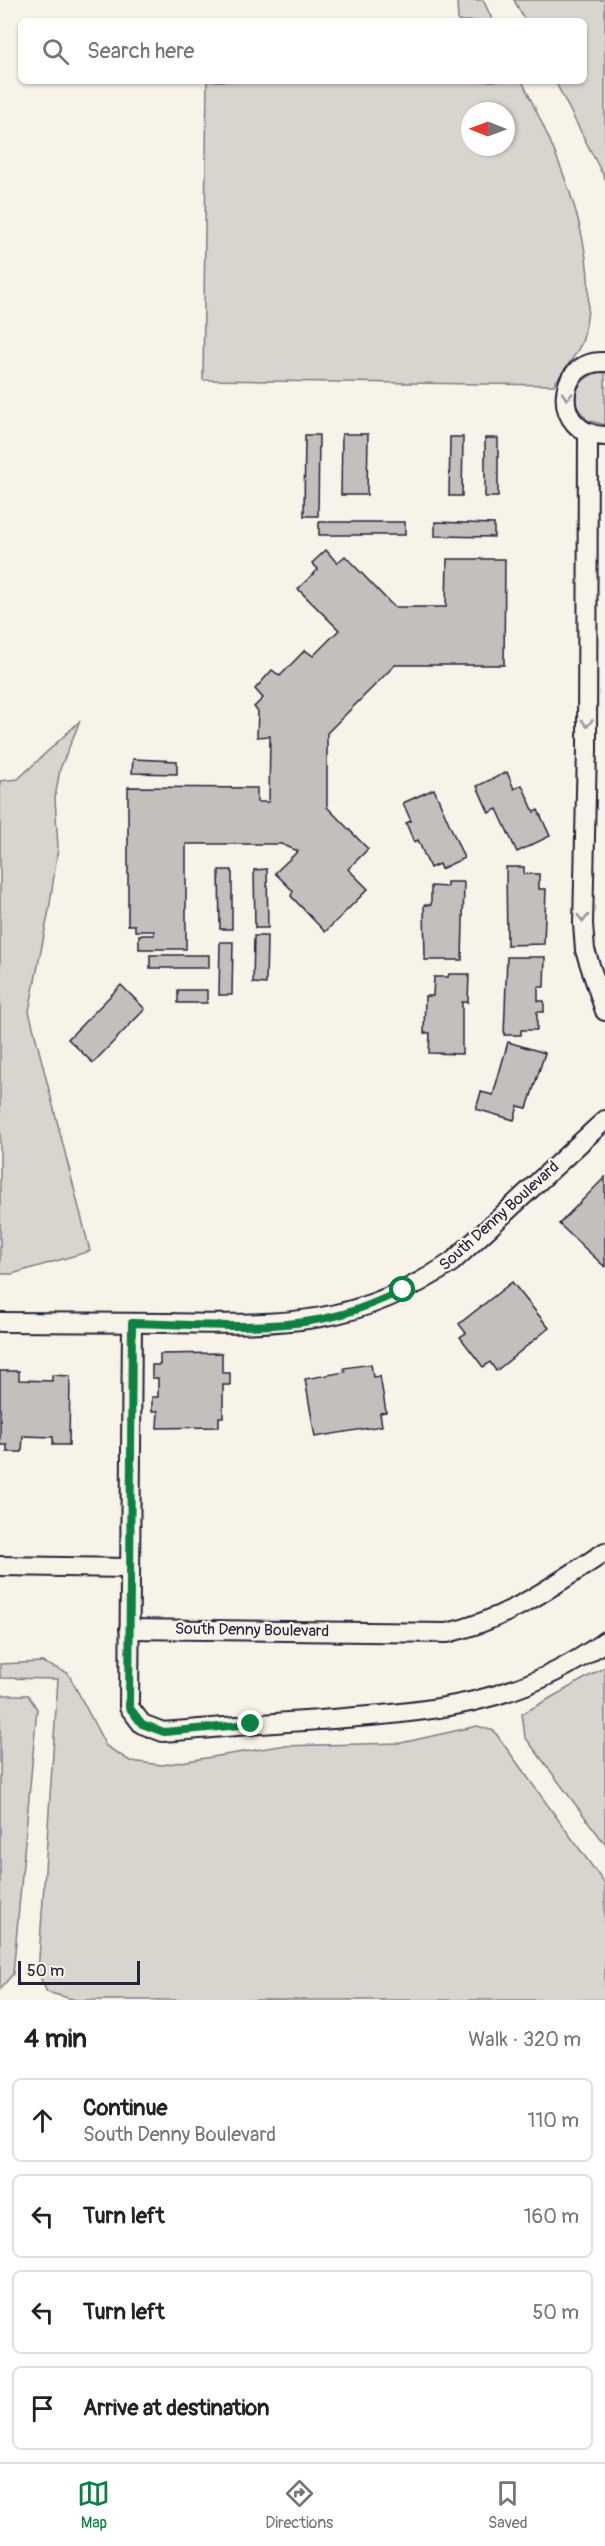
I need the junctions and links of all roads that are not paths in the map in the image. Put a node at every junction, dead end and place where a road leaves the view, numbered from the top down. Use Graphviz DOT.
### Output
graph roads {
  1 [pos="605,362"];
  2 [pos="597,435"];
  3 [pos="596,514"];
  4 [pos="596,642"];
  5 [pos="605,1011"];
  6 [pos="603,1126"];
  7 [pos="0,1322"];
  8 [pos="132,1323"];
  9 [pos="605,1552"];
  10 [pos="0,1566"];
  11 [pos="128,1568"];
  12 [pos="129,1629"];
  13 [pos="605,1641"];
  1 -- 2 [label="street, one-way"];
  2 -- 3 [label="street"];
  3 -- 4 [label="street"];
  4 -- 5 [label="street, one-way"];
  6 -- 8 [label="street, South Denny Boulevard"];
  7 -- 8 [label="street, South Denny Boulevard"];
  8 -- 11 [label="street"];
  9 -- 12 [label="street, South Denny Boulevard"];
  10 -- 11 [label="street"];
  11 -- 12 [label="street"];
  12 -- 13 [label="street"];
}
